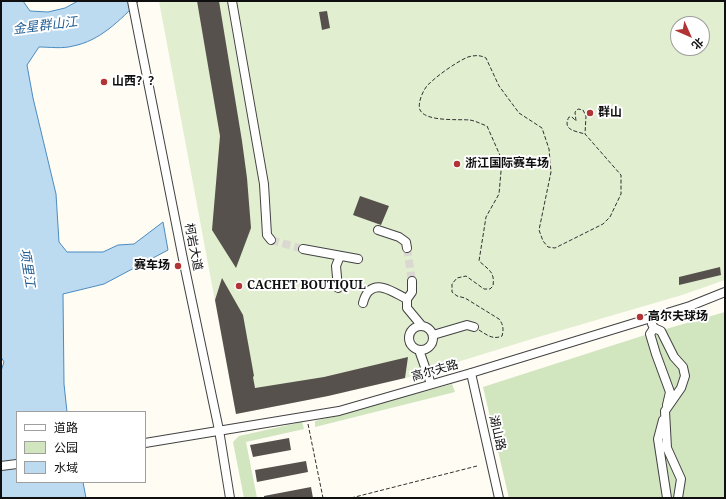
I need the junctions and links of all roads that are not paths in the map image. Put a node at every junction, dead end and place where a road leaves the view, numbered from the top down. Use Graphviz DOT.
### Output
graph roads {
  1 [pos="132,1"];
  2 [pos="232,1"];
  3 [pos="378,230"];
  4 [pos="271,240"];
  5 [pos="303,248"];
  6 [pos="407,248"];
  7 [pos="340,256"];
  8 [pos="358,260"];
  9 [pos="412,281"];
  10 [pos="338,288"];
  11 [pos="725,292"];
  12 [pos="407,299"];
  13 [pos="363,303"];
  14 [pos="650,319"];
  15 [pos="422,326"];
  16 [pos="474,327"];
  17 [pos="654,328"];
  18 [pos="433,335"];
  19 [pos="420,350"];
  20 [pos="471,373"];
  21 [pos="431,384"];
  22 [pos="665,411"];
  23 [pos="219,430"];
  24 [pos="146,442"];
  25 [pos="16,464"];
  26 [pos="1,466"];
  27 [pos="230,498"];
  28 [pos="499,498"];
  29 [pos="667,498"];
  30 [pos="678,498"];
  1 -- 23 [label="street, 柯岩大道"];
  2 -- 4 [label="street"];
  3 -- 6 [label="street"];
  5 -- 7 [label="street"];
  7 -- 8 [label="street"];
  7 -- 10 [label="street"];
  9 -- 12 [label="street"];
  11 -- 14 [label="street, 高尔夫路"];
  12 -- 13 [label="street"];
  12 -- 15 [label="street"];
  14 -- 17 [label="street"];
  14 -- 20 [label="street, 高尔夫路"];
  15 -- 18 [label="street"];
  15 -- 19 [label="street"];
  16 -- 18 [label="street"];
  17 -- 22 [label="street"];
  17 -- 22 [label="street"];
  18 -- 19 [label="street"];
  19 -- 21 [label="street"];
  20 -- 21 [label="street, 高尔夫路"];
  20 -- 28 [label="street, 湖山路"];
  21 -- 23 [label="street, 高尔夫路"];
  22 -- 29 [label="street"];
  22 -- 30 [label="street"];
  23 -- 24 [label="street, 高尔夫路"];
  23 -- 27 [label="street, 柯岩大道"];
  25 -- 26 [label="street"];
}
